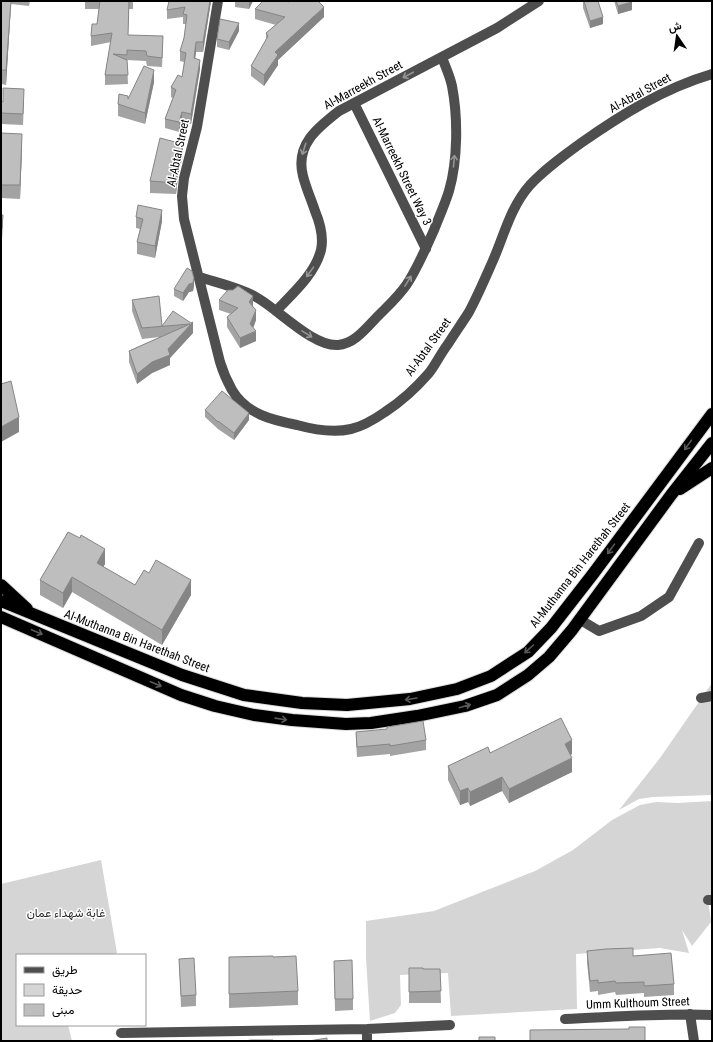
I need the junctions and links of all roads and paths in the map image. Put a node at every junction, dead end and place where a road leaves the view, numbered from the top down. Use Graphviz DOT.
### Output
graph roads {
  1 [pos="218,1"];
  2 [pos="539,1"];
  3 [pos="442,57"];
  4 [pos="712,74"];
  5 [pos="354,103"];
  6 [pos="426,249"];
  7 [pos="199,277"];
  8 [pos="276,311"];
  9 [pos="712,414"];
  10 [pos="712,443"];
  11 [pos="712,468"];
  12 [pos="671,495"];
  13 [pos="699,542"];
  14 [pos="1,585"];
  15 [pos="1,601"];
  16 [pos="1,616"];
  17 [pos="36,616"];
  18 [pos="580,619"];
  19 [pos="712,696"];
  20 [pos="701,698"];
  21 [pos="690,1014"];
  22 [pos="712,1015"];
  23 [pos="565,1019"];
  24 [pos="450,1025"];
  25 [pos="367,1029"];
  26 [pos="121,1033"];
  27 [pos="367,1041"];
  28 [pos="694,1041"];
  1 -- 7 [label="street, Al-Abtal Street"];
  2 -- 3 [label="street, Al-Marreekh Street"];
  3 -- 5 [label="street, Al-Marreekh Street, one-way"];
  6 -- 3 [label="street, one-way"];
  4 -- 7 [label="street, Al-Abtal Street"];
  5 -- 6 [label="street, Al-Marreekh Street Way 3"];
  5 -- 8 [label="street, Al-Marreekh Street, one-way"];
  8 -- 6 [label="street, one-way"];
  7 -- 8 [label="street"];
  9 -- 17 [label="highway, Al-Muthanna Bin Harethah Street, one-way"];
  10 -- 12 [label="highway"];
  11 -- 12 [label="highway"];
  12 -- 18 [label="highway"];
  13 -- 18 [label="street"];
  14 -- 17 [label="highway"];
  15 -- 17 [label="highway, Al-Muthanna Bin Harethah Street"];
  16 -- 18 [label="highway, one-way"];
  19 -- 20 [label="street"];
  21 -- 22 [label="street, Umm Kulthoum Street"];
  21 -- 23 [label="street, Umm Kulthoum Street"];
  21 -- 28 [label="street"];
  24 -- 25 [label="street"];
  25 -- 26 [label="street"];
  25 -- 27 [label="street"];
}
